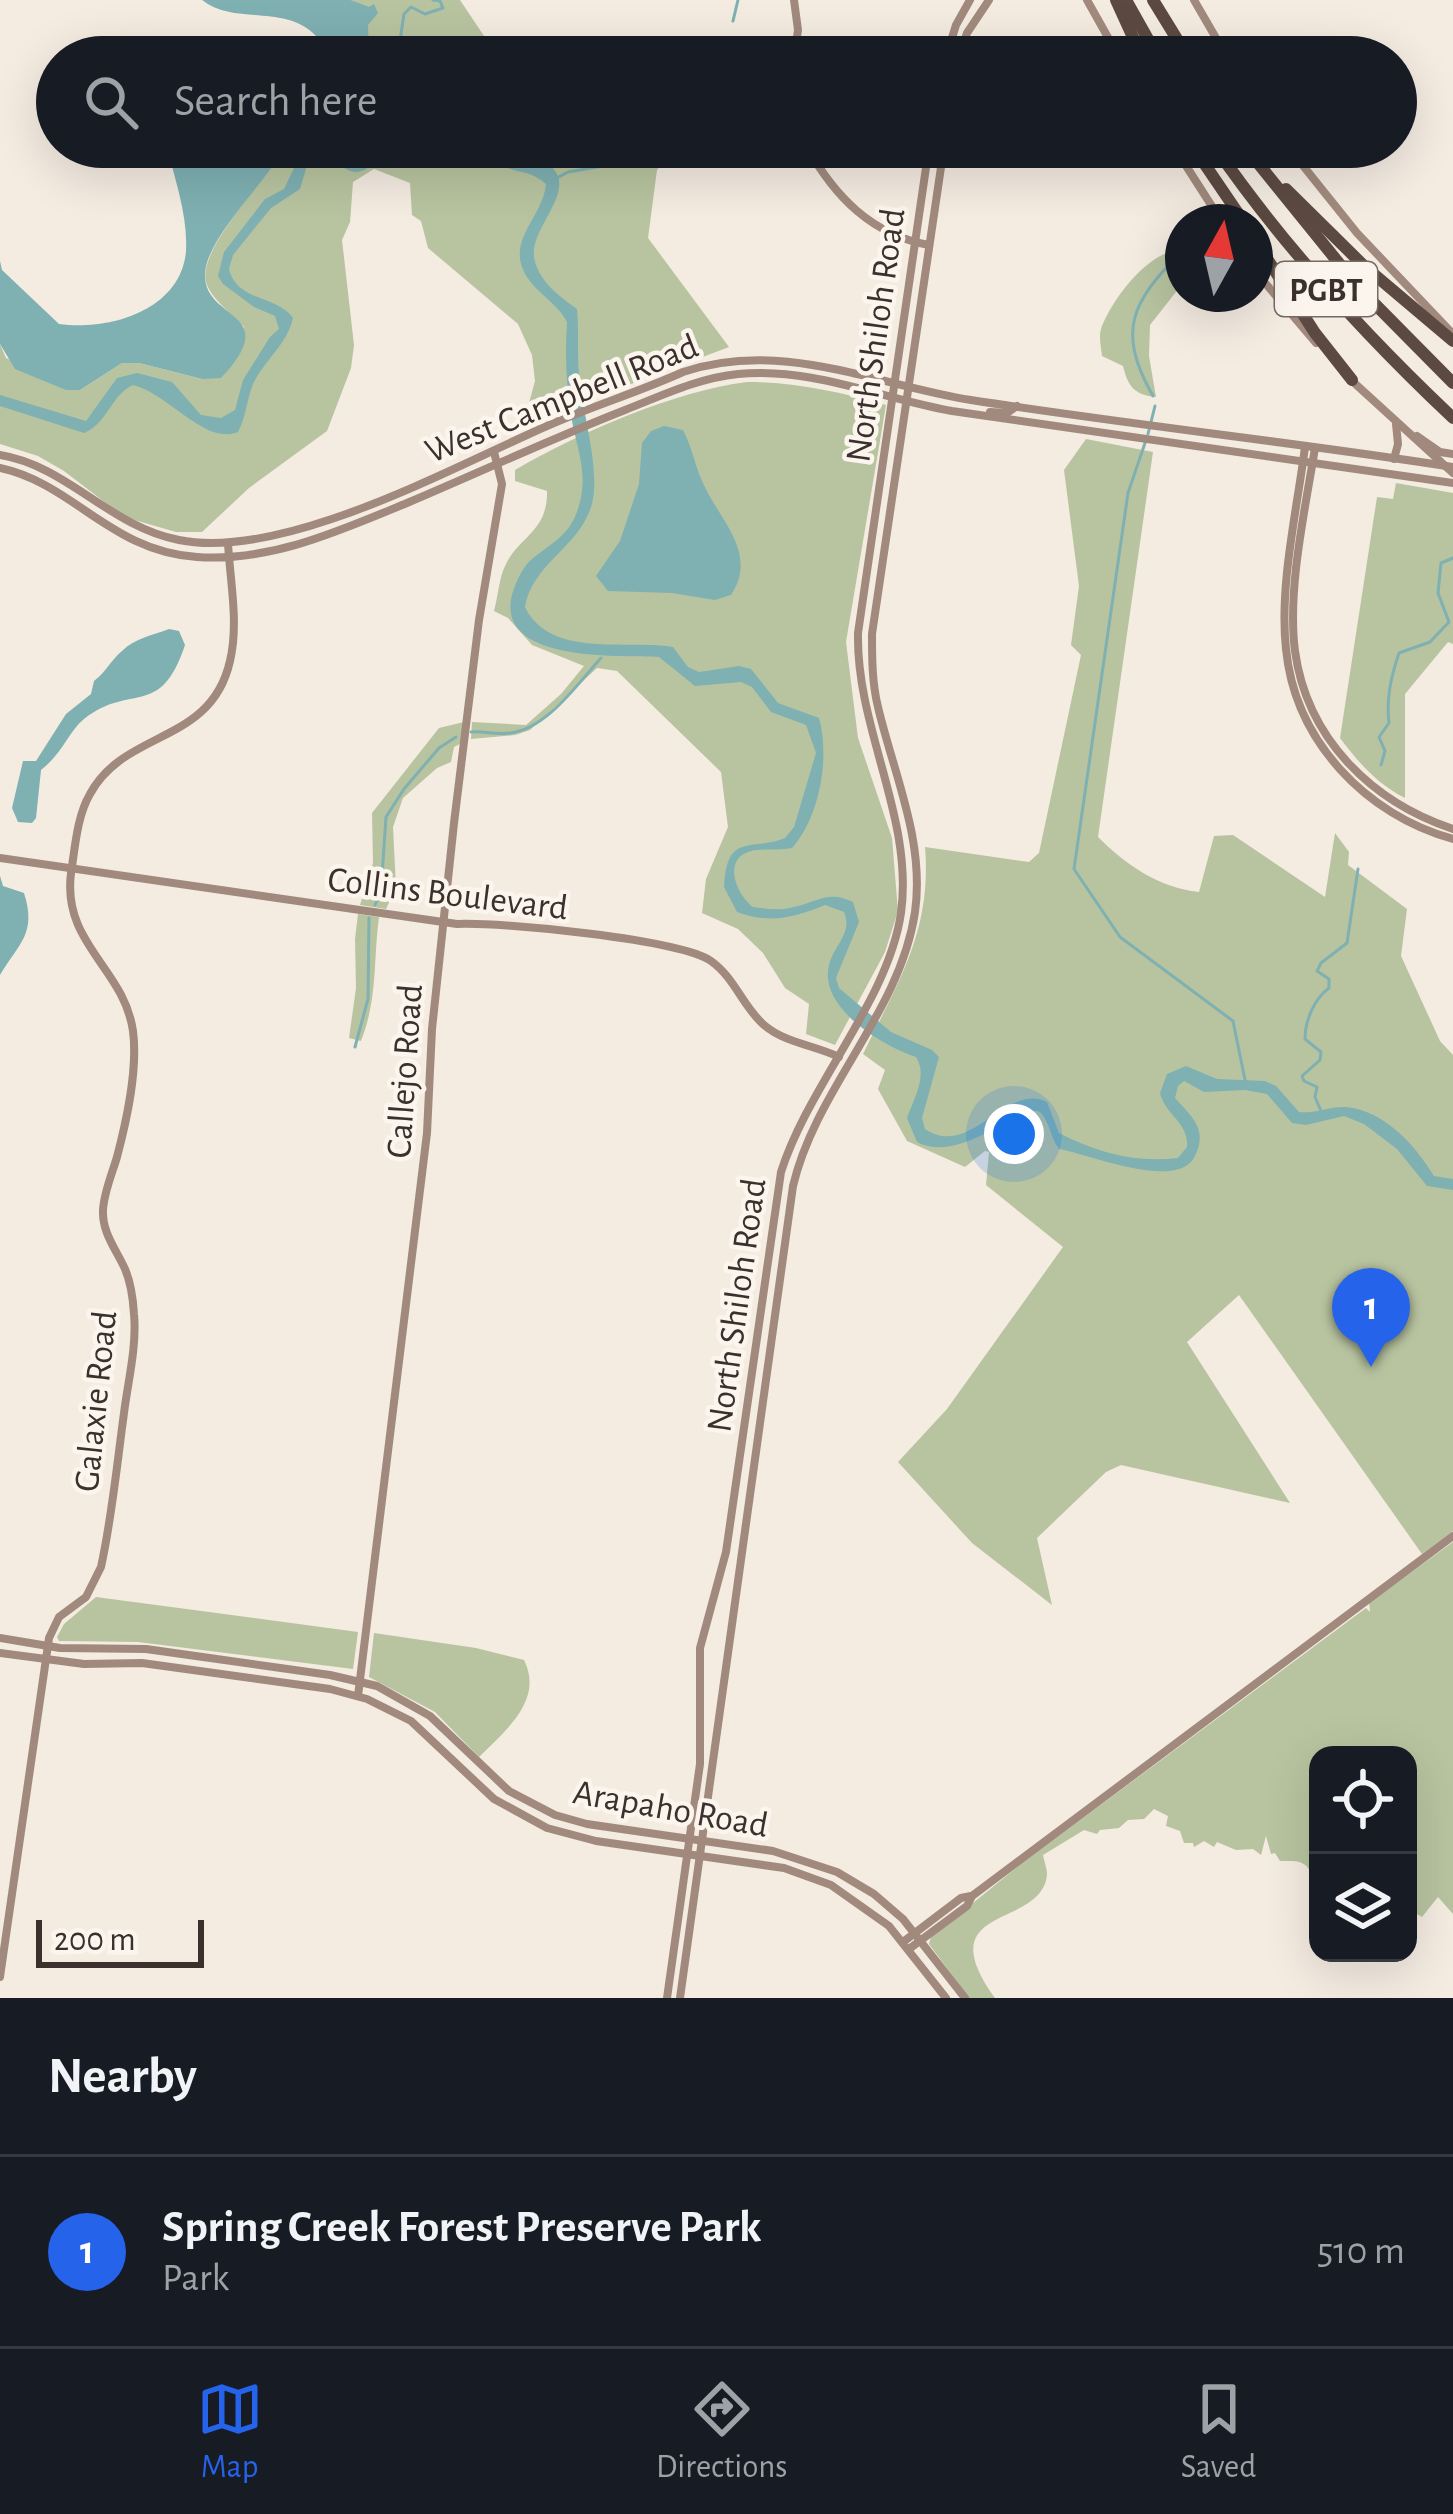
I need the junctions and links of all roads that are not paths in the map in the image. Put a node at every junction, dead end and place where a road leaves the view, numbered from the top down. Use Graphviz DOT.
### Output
graph roads {
  1 [pos="794,0"];
  2 [pos="970,0"];
  3 [pos="989,0"];
  4 [pos="1087,0"];
  5 [pos="1116,0"];
  6 [pos="1126,0"];
  7 [pos="1154,0"];
  8 [pos="1194,0"];
  9 [pos="797,36"];
  10 [pos="953,36"];
  11 [pos="966,36"];
  12 [pos="1107,36"];
  13 [pos="1132,36"];
  14 [pos="1146,36"];
  15 [pos="1175,36"];
  16 [pos="1215,36"];
  17 [pos="822,168"];
  18 [pos="926,168"];
  19 [pos="941,168"];
  20 [pos="1187,168"];
  21 [pos="1207,168"];
  22 [pos="1231,168"];
  23 [pos="1262,168"];
  24 [pos="1266,168"];
  25 [pos="1305,168"];
  26 [pos="1210,204"];
  27 [pos="1232,204"];
  28 [pos="915,243"];
  29 [pos="929,245"];
  30 [pos="1273,268"];
  31 [pos="1273,293"];
  32 [pos="1453,338"];
  33 [pos="1352,380"];
  34 [pos="1453,382"];
  35 [pos="895,384"];
  36 [pos="909,388"];
  37 [pos="893,398"];
  38 [pos="907,402"];
  39 [pos="1017,406"];
  40 [pos="952,411"];
  41 [pos="1453,418"];
  42 [pos="1395,422"];
  43 [pos="1310,448"];
  44 [pos="494,452"];
  45 [pos="0,454"];
  46 [pos="1453,454"];
  47 [pos="1394,459"];
  48 [pos="511,460"];
  49 [pos="1308,462"];
  50 [pos="498,464"];
  51 [pos="0,468"];
  52 [pos="1450,469"];
  53 [pos="482,471"];
  54 [pos="1453,483"];
  55 [pos="502,485"];
  56 [pos="176,540"];
  57 [pos="228,543"];
  58 [pos="172,553"];
  59 [pos="229,557"];
  60 [pos="1291,558"];
  61 [pos="1297,581"];
  62 [pos="1453,829"];
  63 [pos="1453,838"];
  64 [pos="0,859"];
  65 [pos="73,868"];
  66 [pos="443,922"];
  67 [pos="836,1056"];
  68 [pos="852,1057"];
  69 [pos="1453,1536"];
  70 [pos="0,1638"];
  71 [pos="48,1646"];
  72 [pos="0,1652"];
  73 [pos="45,1659"];
  74 [pos="360,1681"];
  75 [pos="358,1696"];
  76 [pos="700,1742"];
  77 [pos="714,1761"];
  78 [pos="553,1814"];
  79 [pos="547,1828"];
  80 [pos="689,1839"];
  81 [pos="703,1841"];
  82 [pos="688,1853"];
  83 [pos="700,1855"];
  84 [pos="842,1875"];
  85 [pos="835,1887"];
  86 [pos="679,1913"];
  87 [pos="692,1915"];
  88 [pos="918,1936"];
  89 [pos="906,1945"];
  90 [pos="0,1977"];
  91 [pos="667,1998"];
  92 [pos="680,1998"];
  93 [pos="946,1998"];
  94 [pos="965,1998"];
  1 -- 9 [label="main road"];
  2 -- 10 [label="main road"];
  3 -- 11 [label="main road"];
  4 -- 12 [label="main road"];
  5 -- 13 [label="highway"];
  6 -- 14 [label="highway"];
  7 -- 15 [label="highway"];
  8 -- 16 [label="main road"];
  17 -- 28 [label="main road"];
  18 -- 28 [label="main road, North Shiloh Road"];
  19 -- 29 [label="main road, North Shiloh Road"];
  20 -- 26 [label="main road"];
  21 -- 27 [label="highway"];
  22 -- 41 [label="highway, PGBT"];
  23 -- 34 [label="highway, PGBT"];
  24 -- 32 [label="highway"];
  25 -- 32 [label="main road"];
  28 -- 29 [label="main road"];
  28 -- 35 [label="main road, North Shiloh Road"];
  29 -- 36 [label="main road, North Shiloh Road"];
  30 -- 33 [label="highway"];
  31 -- 33 [label="main road"];
  33 -- 42 [label="main road"];
  35 -- 36 [label="main road, West Campbell Road"];
  35 -- 37 [label="main road, North Shiloh Road"];
  35 -- 44 [label="main road, West Campbell Road"];
  36 -- 38 [label="main road, North Shiloh Road"];
  36 -- 39 [label="main road, West Campbell Road"];
  37 -- 38 [label="main road, West Campbell Road"];
  37 -- 48 [label="main road, West Campbell Road"];
  37 -- 67 [label="main road, North Shiloh Road"];
  38 -- 40 [label="main road, West Campbell Road"];
  38 -- 68 [label="main road, North Shiloh Road"];
  39 -- 40 [label="main road"];
  39 -- 43 [label="main road, West Campbell Road"];
  40 -- 49 [label="main road, West Campbell Road"];
  42 -- 46 [label="main road"];
  42 -- 47 [label="main road"];
  42 -- 52 [label="main road"];
  43 -- 47 [label="main road, West Campbell Road"];
  43 -- 49 [label="main road"];
  44 -- 50 [label="main road, Callejo Road"];
  44 -- 57 [label="main road, West Campbell Road"];
  45 -- 56 [label="main road, West Campbell Road"];
  47 -- 52 [label="main road, West Campbell Road"];
  48 -- 50 [label="main road, West Campbell Road"];
  48 -- 55 [label="main road"];
  49 -- 54 [label="main road, West Campbell Road"];
  49 -- 60 [label="main road"];
  49 -- 61 [label="main road"];
  50 -- 53 [label="main road, West Campbell Road"];
  50 -- 55 [label="main road, Callejo Road"];
  51 -- 58 [label="main road, West Campbell Road"];
  53 -- 55 [label="main road"];
  53 -- 59 [label="main road, West Campbell Road"];
  55 -- 66 [label="main road, Callejo Road"];
  56 -- 57 [label="main road, West Campbell Road"];
  56 -- 58 [label="main road"];
  57 -- 59 [label="main road, Galaxie Road"];
  58 -- 59 [label="main road, West Campbell Road"];
  59 -- 65 [label="main road, Galaxie Road"];
  60 -- 61 [label="main road"];
  60 -- 63 [label="main road"];
  61 -- 62 [label="main road"];
  64 -- 65 [label="main road, Collins Boulevard"];
  65 -- 66 [label="main road, Collins Boulevard"];
  65 -- 71 [label="main road, Galaxie Road"];
  66 -- 67 [label="main road, Collins Boulevard"];
  66 -- 74 [label="main road, Callejo Road"];
  67 -- 68 [label="main road, Collins Boulevard"];
  67 -- 76 [label="main road, North Shiloh Road"];
  68 -- 77 [label="main road, North Shiloh Road"];
  69 -- 88 [label="main road"];
  70 -- 71 [label="main road, Arapaho Road"];
  71 -- 73 [label="main road, Galaxie Road"];
  71 -- 74 [label="main road, Arapaho Road"];
  72 -- 73 [label="main road, Arapaho Road"];
  73 -- 75 [label="main road, Arapaho Road"];
  73 -- 90 [label="main road, Galaxie Road"];
  74 -- 75 [label="main road, Callejo Road"];
  74 -- 78 [label="main road, Arapaho Road"];
  75 -- 79 [label="main road, Arapaho Road"];
  76 -- 77 [label="main road"];
  76 -- 80 [label="main road, North Shiloh Road"];
  77 -- 81 [label="main road, North Shiloh Road"];
  78 -- 79 [label="main road"];
  78 -- 80 [label="main road, Arapaho Road"];
  79 -- 82 [label="main road, Arapaho Road"];
  80 -- 81 [label="main road, Arapaho Road"];
  80 -- 82 [label="main road, North Shiloh Road"];
  81 -- 83 [label="main road, North Shiloh Road"];
  81 -- 84 [label="main road, Arapaho Road"];
  82 -- 83 [label="main road, Arapaho Road"];
  82 -- 86 [label="main road, North Shiloh Road"];
  83 -- 85 [label="main road, Arapaho Road"];
  83 -- 87 [label="main road, North Shiloh Road"];
  84 -- 85 [label="main road"];
  84 -- 88 [label="main road, Arapaho Road"];
  85 -- 89 [label="main road, Arapaho Road"];
  86 -- 87 [label="main road"];
  86 -- 91 [label="main road, North Shiloh Road"];
  87 -- 92 [label="main road, North Shiloh Road"];
  88 -- 89 [label="main road"];
  88 -- 94 [label="main road, Arapaho Road"];
  89 -- 93 [label="main road, Arapaho Road"];
}
